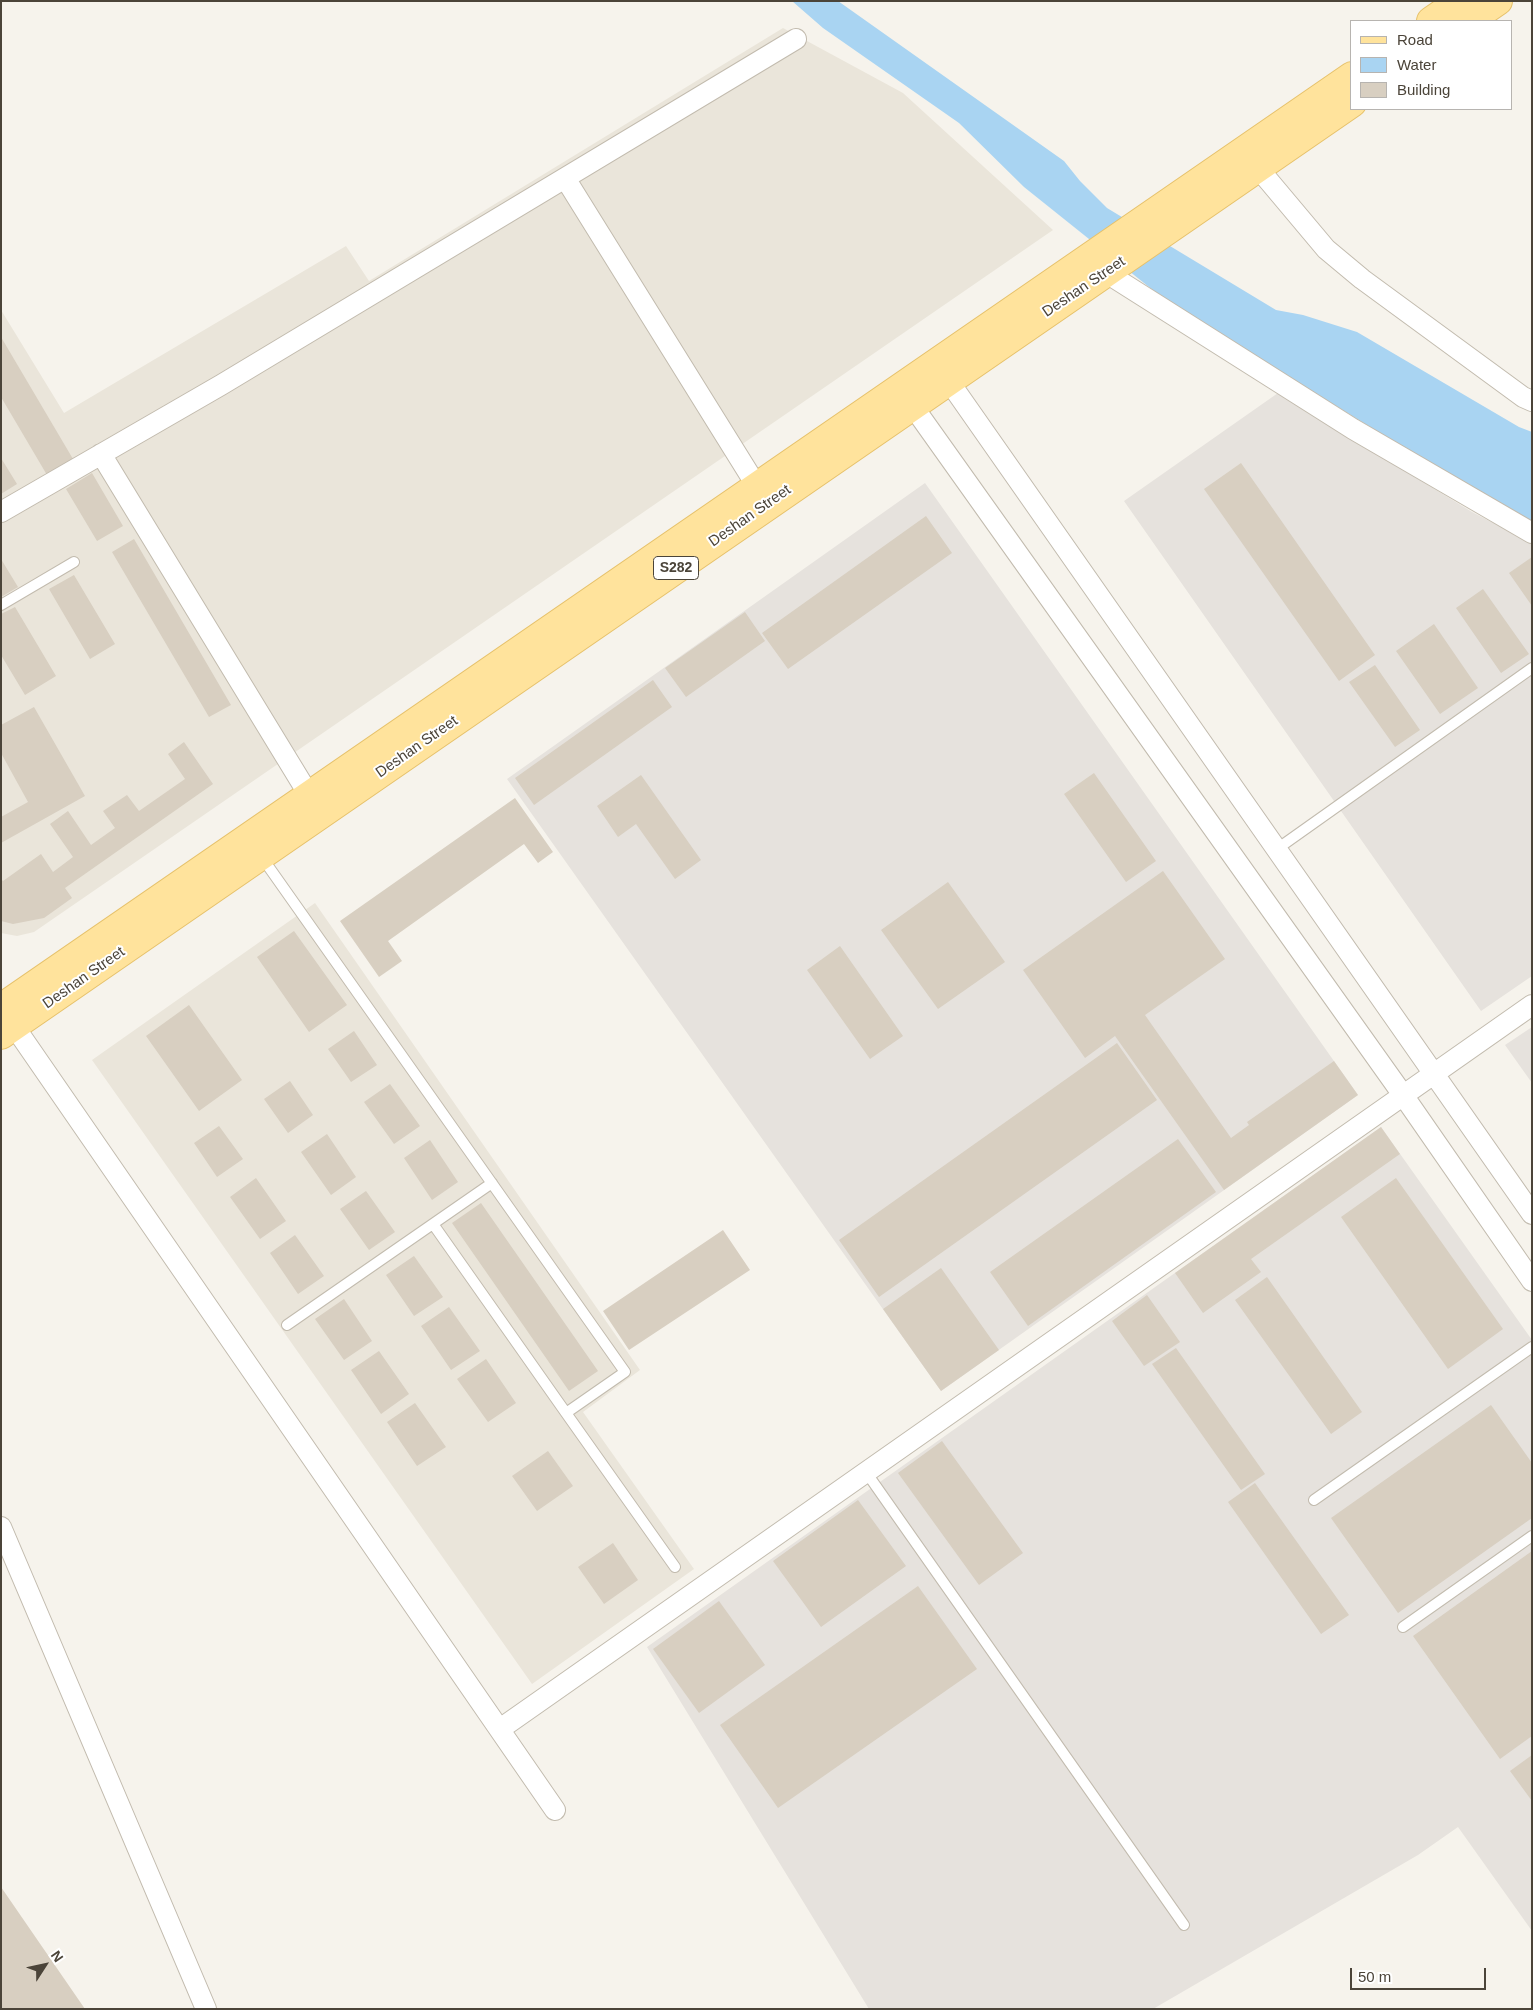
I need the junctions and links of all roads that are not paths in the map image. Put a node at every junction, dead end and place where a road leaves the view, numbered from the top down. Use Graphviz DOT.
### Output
graph roads {
  1 [pos="1460,1"];
  2 [pos="1498,1"];
  3 [pos="1432,20"];
  4 [pos="1470,20"];
  5 [pos="796,39"];
  6 [pos="1350,77"];
  7 [pos="1350,104"];
  8 [pos="1258,168"];
  9 [pos="565,178"];
  10 [pos="1106,272"];
  11 [pos="948,380"];
  12 [pos="1532,401"];
  13 [pos="912,405"];
  14 [pos="101,454"];
  15 [pos="756,486"];
  16 [pos="1,512"];
  17 [pos="1532,533"];
  18 [pos="74,562"];
  19 [pos="1,605"];
  20 [pos="1532,668"];
  21 [pos="309,795"];
  22 [pos="1277,849"];
  23 [pos="261,855"];
  24 [pos="1532,1005"];
  25 [pos="6,1023"];
  26 [pos="1434,1073"];
  27 [pos="1403,1095"];
  28 [pos="492,1183"];
  29 [pos="1532,1214"];
  30 [pos="433,1224"];
  31 [pos="1532,1281"];
  32 [pos="287,1325"];
  33 [pos="1532,1346"];
  34 [pos="566,1413"];
  35 [pos="866,1472"];
  36 [pos="1314,1500"];
  37 [pos="1,1527"];
  38 [pos="1532,1536"];
  39 [pos="675,1567"];
  40 [pos="1403,1628"];
  41 [pos="500,1729"];
  42 [pos="555,1810"];
  43 [pos="1184,1925"];
  44 [pos="206,2009"];
  1 -- 3 [label="main road"];
  2 -- 4 [label="main road"];
  5 -- 9 [label="street"];
  6 -- 15 [label="main road, Deshan Street / S282"];
  7 -- 8 [label="main road, Deshan Street / S282"];
  8 -- 10 [label="main road, Deshan Street / S282"];
  8 -- 12 [label="street"];
  9 -- 14 [label="street"];
  9 -- 15 [label="street"];
  10 -- 11 [label="main road, Deshan Street / S282"];
  10 -- 17 [label="street"];
  11 -- 13 [label="main road, Deshan Street / S282"];
  11 -- 22 [label="street"];
  13 -- 23 [label="main road, Deshan Street / S282"];
  13 -- 27 [label="street"];
  14 -- 16 [label="street"];
  14 -- 21 [label="street"];
  15 -- 21 [label="main road, Deshan Street / S282"];
  18 -- 19 [label="lane"];
  20 -- 22 [label="lane"];
  21 -- 25 [label="main road, Deshan Street / S282"];
  22 -- 26 [label="street"];
  23 -- 25 [label="main road, Deshan Street / S282"];
  23 -- 28 [label="lane"];
  24 -- 26 [label="street"];
  25 -- 41 [label="street"];
  26 -- 27 [label="street"];
  26 -- 29 [label="street"];
  27 -- 31 [label="street"];
  27 -- 35 [label="street"];
  28 -- 30 [label="lane"];
  28 -- 34 [label="lane"];
  30 -- 32 [label="lane"];
  30 -- 34 [label="lane"];
  33 -- 36 [label="lane"];
  34 -- 39 [label="lane"];
  35 -- 41 [label="street"];
  35 -- 43 [label="lane"];
  37 -- 44 [label="street"];
  38 -- 40 [label="lane"];
  41 -- 42 [label="street"];
}
